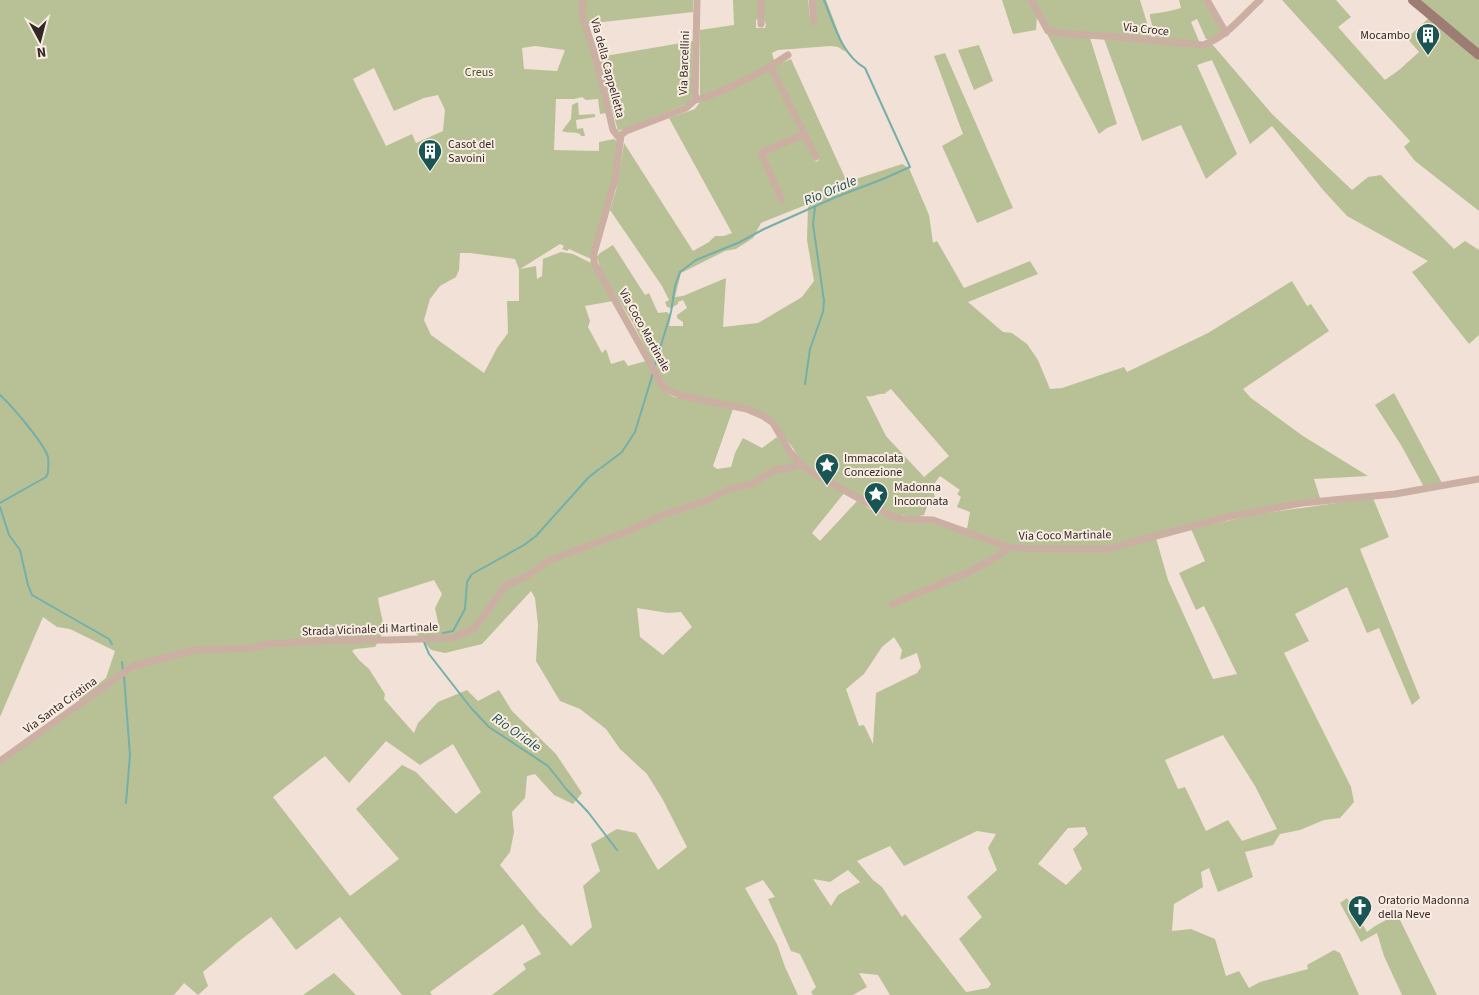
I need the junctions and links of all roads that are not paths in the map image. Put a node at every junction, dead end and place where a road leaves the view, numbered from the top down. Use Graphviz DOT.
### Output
graph roads {
  1 [pos="582,0"];
  2 [pos="697,0"];
  3 [pos="761,0"];
  4 [pos="812,0"];
  5 [pos="1031,0"];
  6 [pos="1207,0"];
  7 [pos="1260,0"];
  8 [pos="1412,0"];
  9 [pos="814,22"];
  10 [pos="761,24"];
  11 [pos="1226,32"];
  12 [pos="788,55"];
  13 [pos="1479,55"];
  14 [pos="770,66"];
  15 [pos="696,100"];
  16 [pos="804,134"];
  17 [pos="620,139"];
  18 [pos="816,157"];
  19 [pos="782,200"];
  20 [pos="800,464"];
  21 [pos="1479,479"];
  22 [pos="1009,547"];
  23 [pos="892,604"];
  24 [pos="133,666"];
  25 [pos="0,761"];
  1 -- 17 [label="street, Via della Cappelletta"];
  2 -- 15 [label="street, Via Barcellini"];
  3 -- 10 [label="street"];
  4 -- 9 [label="street"];
  5 -- 11 [label="street, Via Croce"];
  6 -- 11 [label="street"];
  7 -- 11 [label="street, Via Croce"];
  8 -- 13 [label="street"];
  12 -- 14 [label="street"];
  14 -- 15 [label="street"];
  14 -- 16 [label="street"];
  15 -- 17 [label="street, Via Barcellini"];
  16 -- 18 [label="street"];
  16 -- 19 [label="street"];
  17 -- 20 [label="street, Via Coco Martinale"];
  20 -- 22 [label="street, Via Coco Martinale"];
  20 -- 24 [label="street, Strada Vicinale di Martinale"];
  21 -- 22 [label="street, Via Coco Martinale"];
  22 -- 23 [label="street"];
  24 -- 25 [label="street, Via Santa Cristina"];
}
